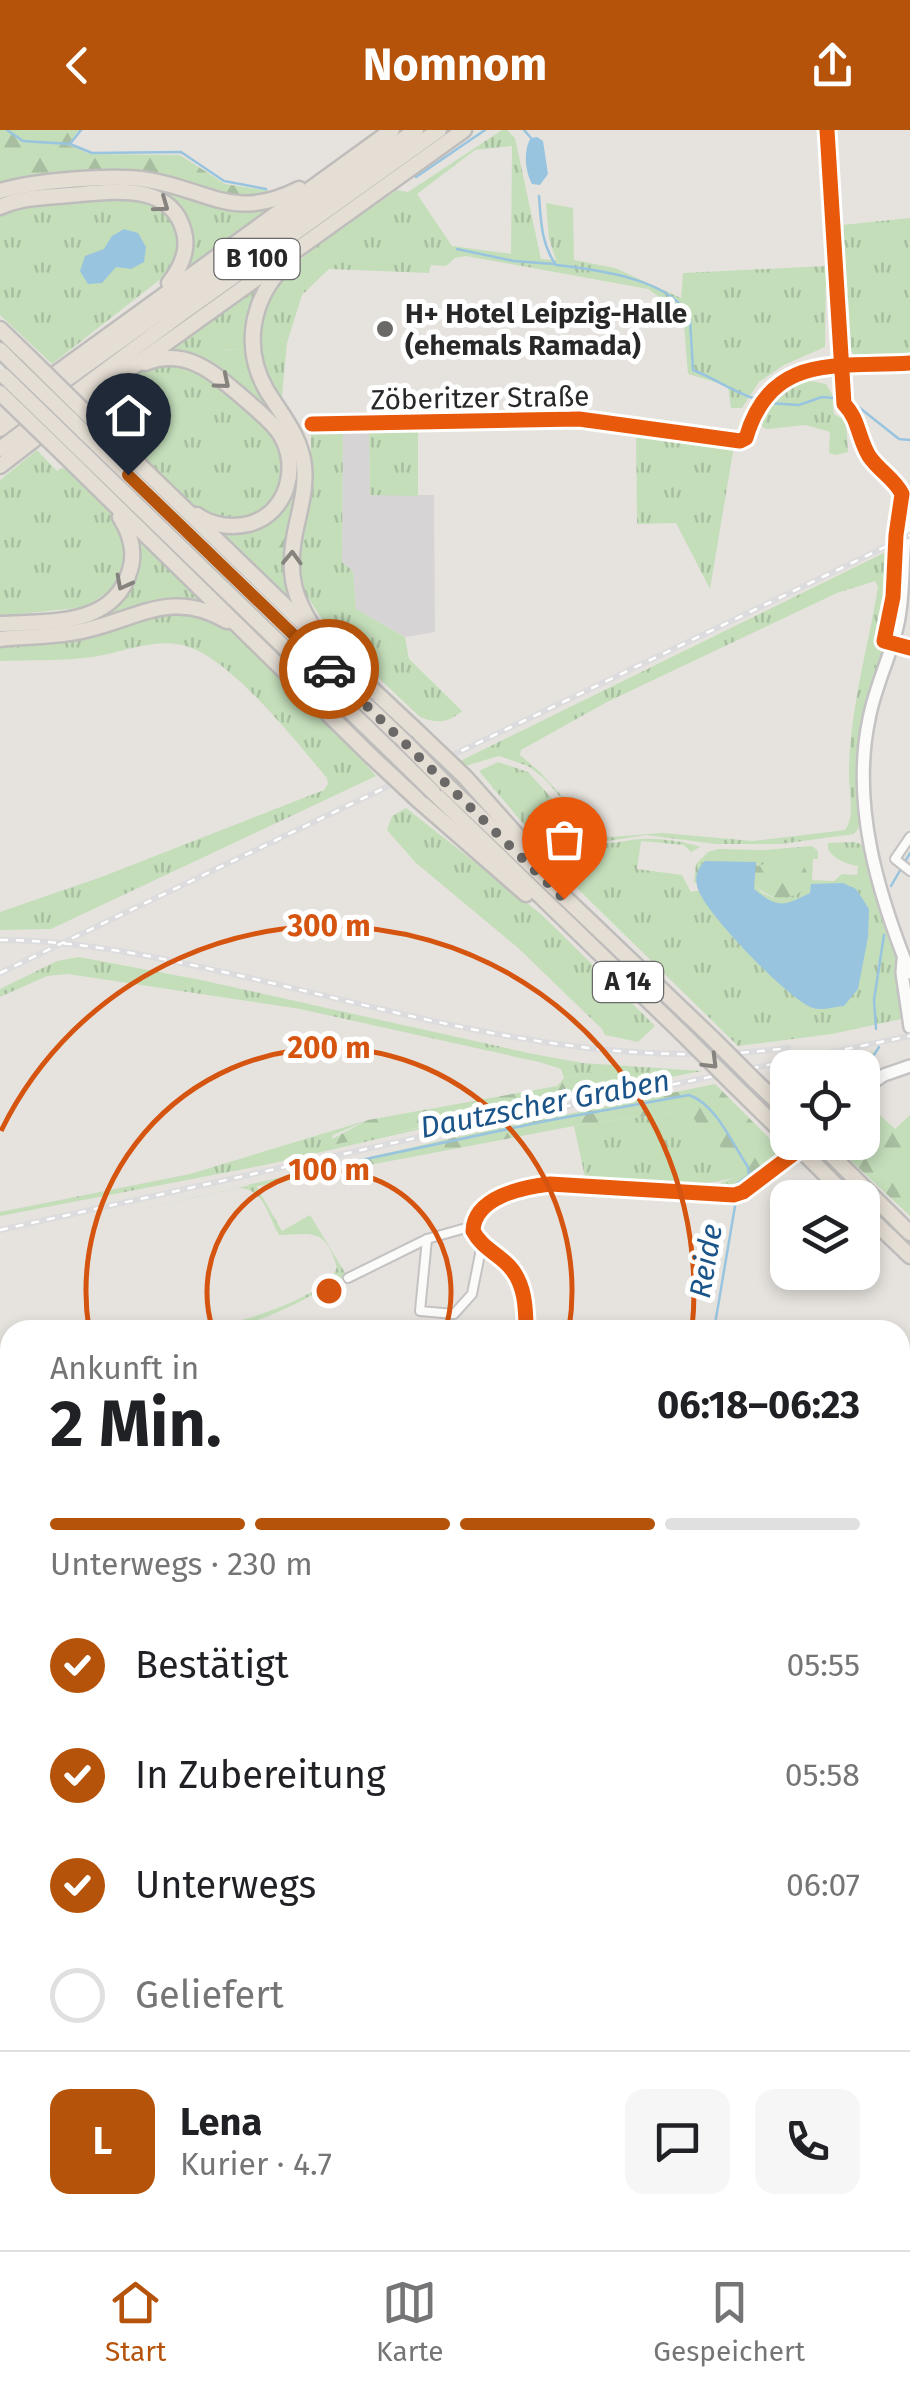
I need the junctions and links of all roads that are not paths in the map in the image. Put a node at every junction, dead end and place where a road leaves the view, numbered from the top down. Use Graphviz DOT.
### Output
graph roads {
  1 [pos="392,130"];
  2 [pos="416,130"];
  3 [pos="439,130"];
  4 [pos="464,130"];
  5 [pos="827,130"];
  6 [pos="340,168"];
  7 [pos="0,191"];
  8 [pos="0,207"];
  9 [pos="318,233"];
  10 [pos="136,313"];
  11 [pos="2,336"];
  12 [pos="910,363"];
  13 [pos="841,367"];
  14 [pos="12,368"];
  15 [pos="105,386"];
  16 [pos="0,393"];
  17 [pos="844,404"];
  18 [pos="0,414"];
  19 [pos="312,424"];
  20 [pos="0,429"];
  21 [pos="79,438"];
  22 [pos="0,449"];
  23 [pos="0,466"];
  24 [pos="106,495"];
  25 [pos="178,502"];
  26 [pos="910,509"];
  27 [pos="0,624"];
  28 [pos="0,638"];
  29 [pos="326,646"];
  30 [pos="264,649"];
  31 [pos="440,788"];
  32 [pos="910,836"];
  33 [pos="905,867"];
  34 [pos="569,925"];
  35 [pos="616,948"];
  36 [pos="905,957"];
  37 [pos="910,973"];
  38 [pos="910,1027"];
  39 [pos="910,1066"];
  40 [pos="880,1078"];
  41 [pos="770,1095"];
  42 [pos="770,1120"];
  43 [pos="791,1160"];
  44 [pos="817,1160"];
  45 [pos="836,1160"];
  46 [pos="834,1180"];
  47 [pos="473,1226"];
  48 [pos="880,1227"];
  49 [pos="910,1233"];
  50 [pos="427,1240"];
  51 [pos="482,1244"];
  52 [pos="910,1256"];
  53 [pos="348,1278"];
  54 [pos="525,1320"];
  1 -- 6 [label="highway"];
  2 -- 20 [label="highway, B 100"];
  3 -- 22 [label="highway, B 100"];
  4 -- 9 [label="highway"];
  5 -- 13 [label="street"];
  6 -- 7 [label="highway"];
  6 -- 10 [label="highway"];
  8 -- 10 [label="highway, one-way"];
  9 -- 15 [label="highway"];
  29 -- 9 [label="highway, one-way"];
  10 -- 18 [label="highway"];
  11 -- 14 [label="highway, A 14"];
  12 -- 13 [label="street, Zöberitzer Straße"];
  13 -- 17 [label="street"];
  13 -- 19 [label="street, Zöberitzer Straße"];
  14 -- 21 [label="highway, A 14, bridge"];
  14 -- 21 [label="highway, bridge"];
  15 -- 23 [label="highway"];
  15 -- 25 [label="highway, one-way"];
  16 -- 21 [label="highway, bridge"];
  21 -- 24 [label="highway"];
  21 -- 25 [label="highway"];
  21 -- 31 [label="highway, A 14, bridge"];
  21 -- 31 [label="highway, A 14, bridge"];
  24 -- 27 [label="highway, one-way"];
  24 -- 30 [label="highway"];
  25 -- 29 [label="highway"];
  26 -- 36 [label="street"];
  28 -- 30 [label="highway"];
  29 -- 35 [label="highway, bridge"];
  30 -- 34 [label="highway, bridge"];
  31 -- 34 [label="highway, A 14"];
  31 -- 35 [label="highway, A 14"];
  32 -- 33 [label="street"];
  34 -- 42 [label="highway, A 14, one-way, bridge"];
  35 -- 41 [label="highway, A 14, bridge"];
  36 -- 37 [label="street"];
  36 -- 38 [label="street"];
  39 -- 40 [label="street"];
  43 -- 47 [label="street"];
  44 -- 46 [label="highway, A 14"];
  45 -- 49 [label="highway"];
  47 -- 50 [label="street"];
  47 -- 51 [label="street"];
  48 -- 52 [label="highway"];
  50 -- 51 [label="street"];
  50 -- 53 [label="street"];
  51 -- 54 [label="street"];
}
